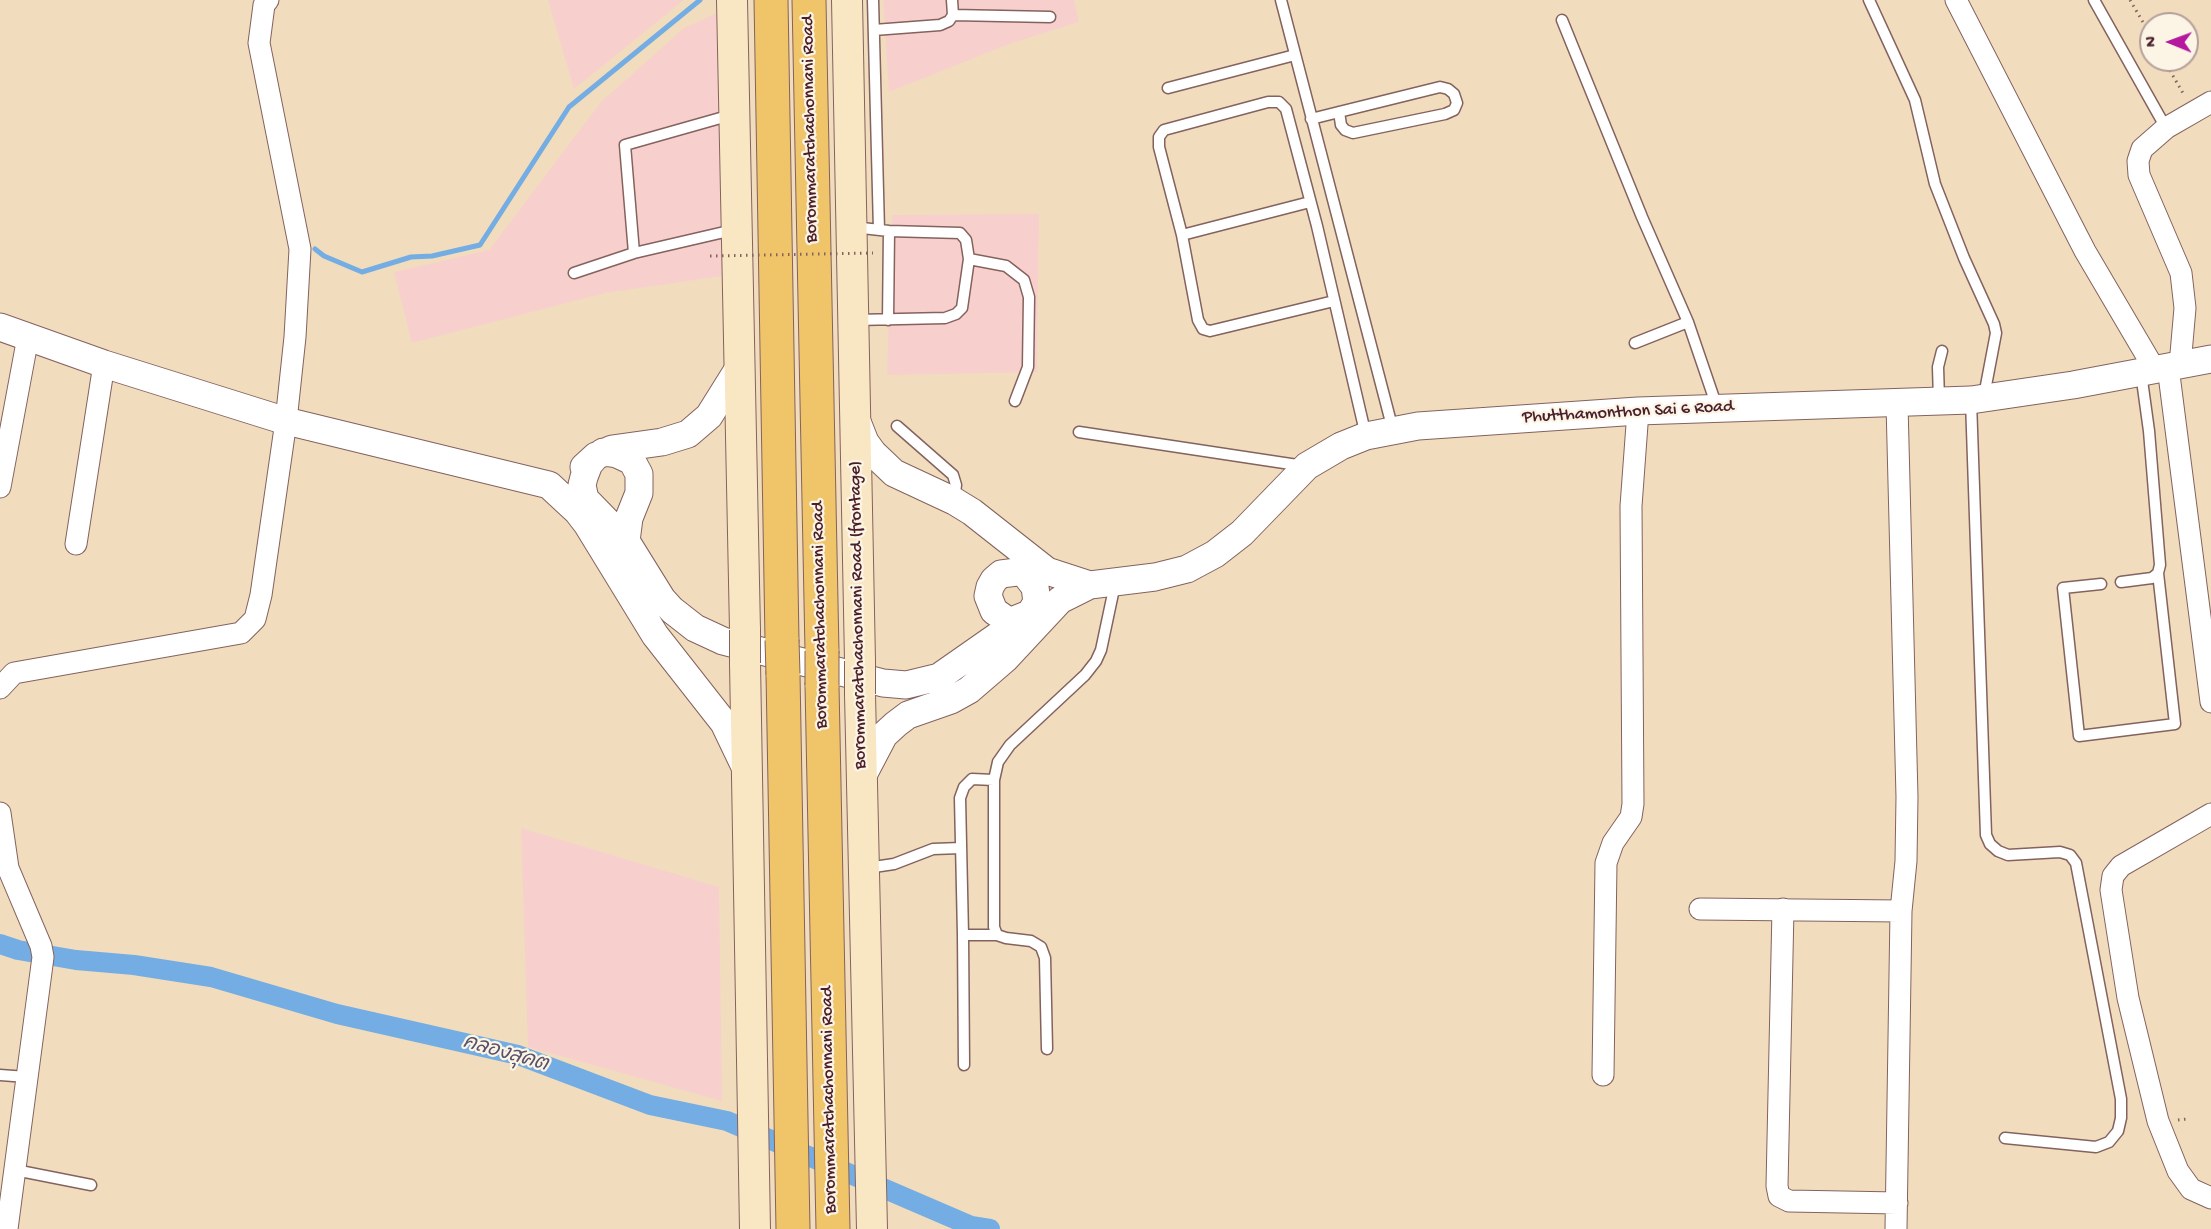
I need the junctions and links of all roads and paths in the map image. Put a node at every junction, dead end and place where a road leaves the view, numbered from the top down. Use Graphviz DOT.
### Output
graph roads {
  1 [pos="268,0"];
  2 [pos="732,0"];
  3 [pos="771,0"];
  4 [pos="809,0"];
  5 [pos="847,0"];
  6 [pos="873,0"];
  7 [pos="952,0"];
  8 [pos="1281,0"];
  9 [pos="1869,0"];
  10 [pos="1956,0"];
  11 [pos="2094,0"];
  12 [pos="2130,0"];
  13 [pos="953,15"];
  14 [pos="2139,15"];
  15 [pos="1050,17"];
  16 [pos="1562,20"];
  17 [pos="874,30"];
  18 [pos="1295,55"];
  19 [pos="2174,72"];
  20 [pos="1168,88"];
  21 [pos="2202,107"];
  22 [pos="1339,112"];
  23 [pos="734,114"];
  24 [pos="1311,119"];
  25 [pos="2166,128"];
  26 [pos="1310,202"];
  27 [pos="736,229"];
  28 [pos="873,229"];
  29 [pos="1182,236"];
  30 [pos="634,253"];
  31 [pos="873,254"];
  32 [pos="710,256"];
  33 [pos="969,259"];
  34 [pos="574,273"];
  35 [pos="1334,301"];
  36 [pos="853,320"];
  37 [pos="888,320"];
  38 [pos="1688,322"];
  39 [pos="0,327"];
  40 [pos="28,337"];
  41 [pos="1635,343"];
  42 [pos="1942,351"];
  43 [pos="2211,359"];
  44 [pos="104,364"];
  45 [pos="739,368"];
  46 [pos="2161,369"];
  47 [pos="1977,400"];
  48 [pos="1015,401"];
  49 [pos="1939,403"];
  50 [pos="1897,404"];
  51 [pos="1717,407"];
  52 [pos="1638,411"];
  53 [pos="855,416"];
  54 [pos="286,421"];
  55 [pos="897,426"];
  56 [pos="1393,430"];
  57 [pos="1079,432"];
  58 [pos="1366,436"];
  59 [pos="594,459"];
  60 [pos="1307,466"];
  61 [pos="549,485"];
  62 [pos="0,487"];
  63 [pos="954,501"];
  64 [pos="587,524"];
  65 [pos="626,541"];
  66 [pos="76,544"];
  67 [pos="1011,545"];
  68 [pos="2158,573"];
  69 [pos="1025,574"];
  70 [pos="2121,582"];
  71 [pos="1103,583"];
  72 [pos="2101,584"];
  73 [pos="1060,600"];
  74 [pos="1025,617"];
  75 [pos="1005,659"];
  76 [pos="0,688"];
  77 [pos="2211,702"];
  78 [pos="747,771"];
  79 [pos="862,777"];
  80 [pos="994,780"];
  81 [pos="0,813"];
  82 [pos="2211,814"];
  83 [pos="961,848"];
  84 [pos="864,869"];
  85 [pos="1700,909"];
  86 [pos="1783,909"];
  87 [pos="1901,911"];
  88 [pos="963,935"];
  89 [pos="997,935"];
  90 [pos="1047,1049"];
  91 [pos="964,1065"];
  92 [pos="0,1075"];
  93 [pos="1603,1075"];
  94 [pos="27,1077"];
  95 [pos="2005,1138"];
  96 [pos="15,1170"];
  97 [pos="91,1185"];
  98 [pos="2211,1198"];
  99 [pos="1897,1203"];
  100 [pos="871,1220"];
  101 [pos="7,1229"];
  102 [pos="755,1229"];
  103 [pos="793,1229"];
  104 [pos="833,1229"];
  105 [pos="1896,1229"];
  1 -- 54 [label="street"];
  2 -- 23 [label="main road"];
  3 -- 103 [label="highway, bridge"];
  4 -- 104 [label="highway, Borommaratchachonnani Road, bridge"];
  5 -- 28 [label="main road, Borommaratchachonnani Road (frontage)"];
  6 -- 17 [label="lane"];
  7 -- 13 [label="lane"];
  8 -- 18 [label="lane"];
  9 -- 47 [label="lane"];
  10 -- 46 [label="street"];
  11 -- 25 [label="lane"];
  12 -- 14 [label="path"];
  13 -- 15 [label="lane"];
  13 -- 17 [label="lane"];
  16 -- 38 [label="lane"];
  17 -- 28 [label="lane"];
  18 -- 20 [label="lane"];
  18 -- 24 [label="lane"];
  19 -- 21 [label="path"];
  21 -- 25 [label="street"];
  22 -- 22 [label="lane"];
  22 -- 24 [label="lane"];
  23 -- 27 [label="main road"];
  23 -- 30 [label="lane"];
  24 -- 56 [label="lane"];
  25 -- 46 [label="street"];
  26 -- 29 [label="lane"];
  26 -- 29 [label="lane"];
  26 -- 35 [label="lane"];
  27 -- 30 [label="lane"];
  27 -- 45 [label="main road"];
  28 -- 33 [label="lane"];
  28 -- 36 [label="main road, Borommaratchachonnani Road (frontage)"];
  28 -- 37 [label="lane"];
  29 -- 35 [label="lane"];
  30 -- 34 [label="lane"];
  31 -- 32 [label="path, bridge"];
  33 -- 37 [label="lane"];
  33 -- 48 [label="lane"];
  35 -- 58 [label="lane"];
  36 -- 37 [label="lane"];
  36 -- 53 [label="main road, Borommaratchachonnani Road (frontage)"];
  38 -- 41 [label="lane"];
  38 -- 51 [label="lane"];
  39 -- 40 [label="street"];
  40 -- 44 [label="street"];
  40 -- 62 [label="street"];
  42 -- 49 [label="lane"];
  43 -- 46 [label="street, Phutthamonthon Sai 6 Road"];
  44 -- 54 [label="street"];
  44 -- 66 [label="street"];
  45 -- 59 [label="street"];
  45 -- 78 [label="main road, bridge"];
  46 -- 47 [label="street, Phutthamonthon Sai 6 Road"];
  46 -- 68 [label="lane"];
  46 -- 77 [label="street"];
  47 -- 49 [label="street, Phutthamonthon Sai 6 Road"];
  47 -- 95 [label="lane"];
  49 -- 50 [label="street, Phutthamonthon Sai 6 Road"];
  50 -- 51 [label="street, Phutthamonthon Sai 6 Road"];
  50 -- 87 [label="street"];
  51 -- 52 [label="street, Phutthamonthon Sai 6 Road"];
  52 -- 56 [label="street, Phutthamonthon Sai 6 Road"];
  52 -- 93 [label="street"];
  53 -- 63 [label="street, Phutthamonthon Sai 6 Road"];
  53 -- 79 [label="main road, Borommaratchachonnani Road (frontage), bridge"];
  54 -- 61 [label="street"];
  54 -- 76 [label="street"];
  55 -- 63 [label="lane"];
  56 -- 58 [label="street, Phutthamonthon Sai 6 Road"];
  57 -- 60 [label="lane"];
  58 -- 60 [label="street, Phutthamonthon Sai 6 Road"];
  59 -- 61 [label="street"];
  59 -- 64 [label="street"];
  59 -- 65 [label="street"];
  59 -- 65 [label="street"];
  60 -- 71 [label="street, Phutthamonthon Sai 6 Road"];
  61 -- 64 [label="street"];
  63 -- 67 [label="street, Phutthamonthon Sai 6 Road"];
  64 -- 78 [label="street"];
  65 -- 74 [label="street"];
  67 -- 69 [label="street"];
  67 -- 71 [label="street, Phutthamonthon Sai 6 Road"];
  68 -- 70 [label="lane"];
  68 -- 72 [label="lane"];
  69 -- 74 [label="street"];
  69 -- 74 [label="street"];
  71 -- 73 [label="street, Phutthamonthon Sai 6 Road"];
  71 -- 80 [label="lane"];
  73 -- 74 [label="street"];
  73 -- 75 [label="street, Phutthamonthon Sai 6 Road"];
  74 -- 75 [label="street"];
  75 -- 79 [label="street, Phutthamonthon Sai 6 Road"];
  78 -- 102 [label="main road"];
  79 -- 84 [label="main road, Borommaratchachonnani Road (frontage)"];
  80 -- 83 [label="lane"];
  80 -- 89 [label="lane"];
  81 -- 94 [label="street"];
  82 -- 98 [label="street"];
  83 -- 84 [label="lane"];
  83 -- 88 [label="lane"];
  84 -- 100 [label="main road, Borommaratchachonnani Road (frontage)"];
  85 -- 86 [label="street"];
  86 -- 87 [label="street"];
  86 -- 99 [label="street"];
  87 -- 99 [label="street"];
  88 -- 89 [label="lane"];
  88 -- 91 [label="lane"];
  89 -- 90 [label="lane"];
  92 -- 94 [label="lane"];
  94 -- 96 [label="street"];
  96 -- 97 [label="lane"];
  96 -- 101 [label="street"];
  99 -- 105 [label="street"];
}
